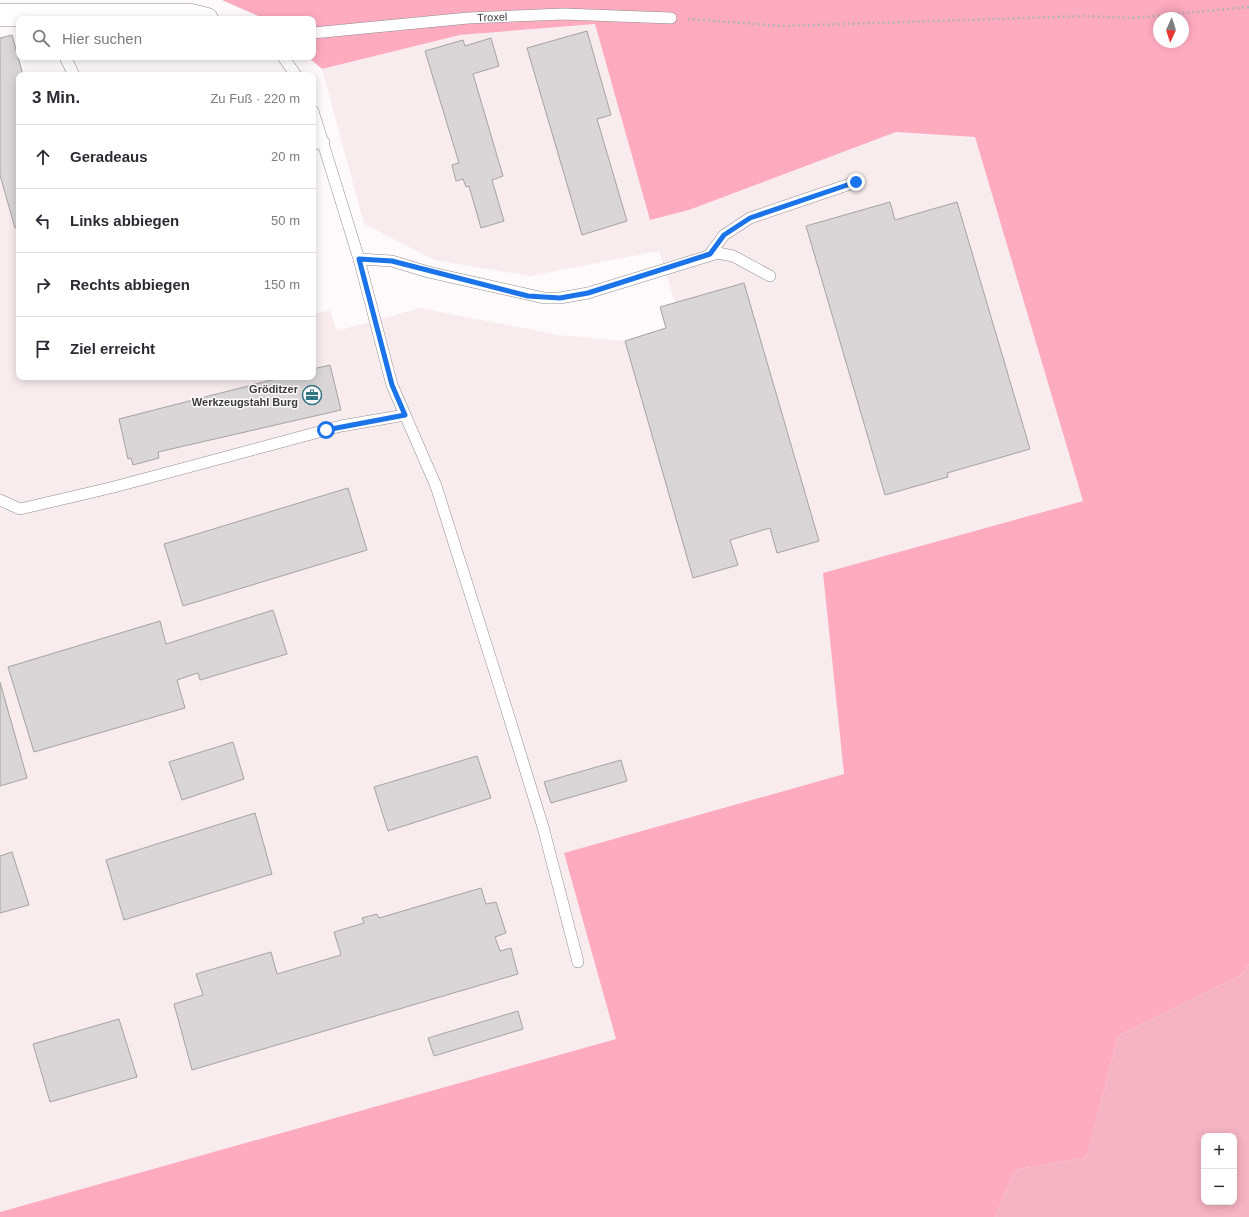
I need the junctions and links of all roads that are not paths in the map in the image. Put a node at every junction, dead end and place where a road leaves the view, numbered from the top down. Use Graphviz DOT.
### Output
graph roads {
  1 [pos="0,15"];
  2 [pos="45,16"];
  3 [pos="195,16"];
  4 [pos="671,18"];
  5 [pos="316,32"];
  6 [pos="66,60"];
  7 [pos="285,60"];
  8 [pos="72,72"];
  9 [pos="294,72"];
  10 [pos="316,130"];
  11 [pos="318,143"];
  12 [pos="856,182"];
  13 [pos="710,254"];
  14 [pos="359,259"];
  15 [pos="770,276"];
  16 [pos="405,415"];
  17 [pos="0,500"];
  18 [pos="578,962"];
  1 -- 2 [label="street"];
  2 -- 3 [label="street"];
  4 -- 5 [label="lane, Troxel"];
  6 -- 8 [label="lane"];
  7 -- 9 [label="lane"];
  10 -- 11 [label="lane"];
  11 -- 14 [label="lane"];
  12 -- 13 [label="lane"];
  13 -- 14 [label="lane"];
  13 -- 15 [label="lane"];
  14 -- 16 [label="lane"];
  16 -- 17 [label="lane"];
  16 -- 18 [label="lane"];
}
